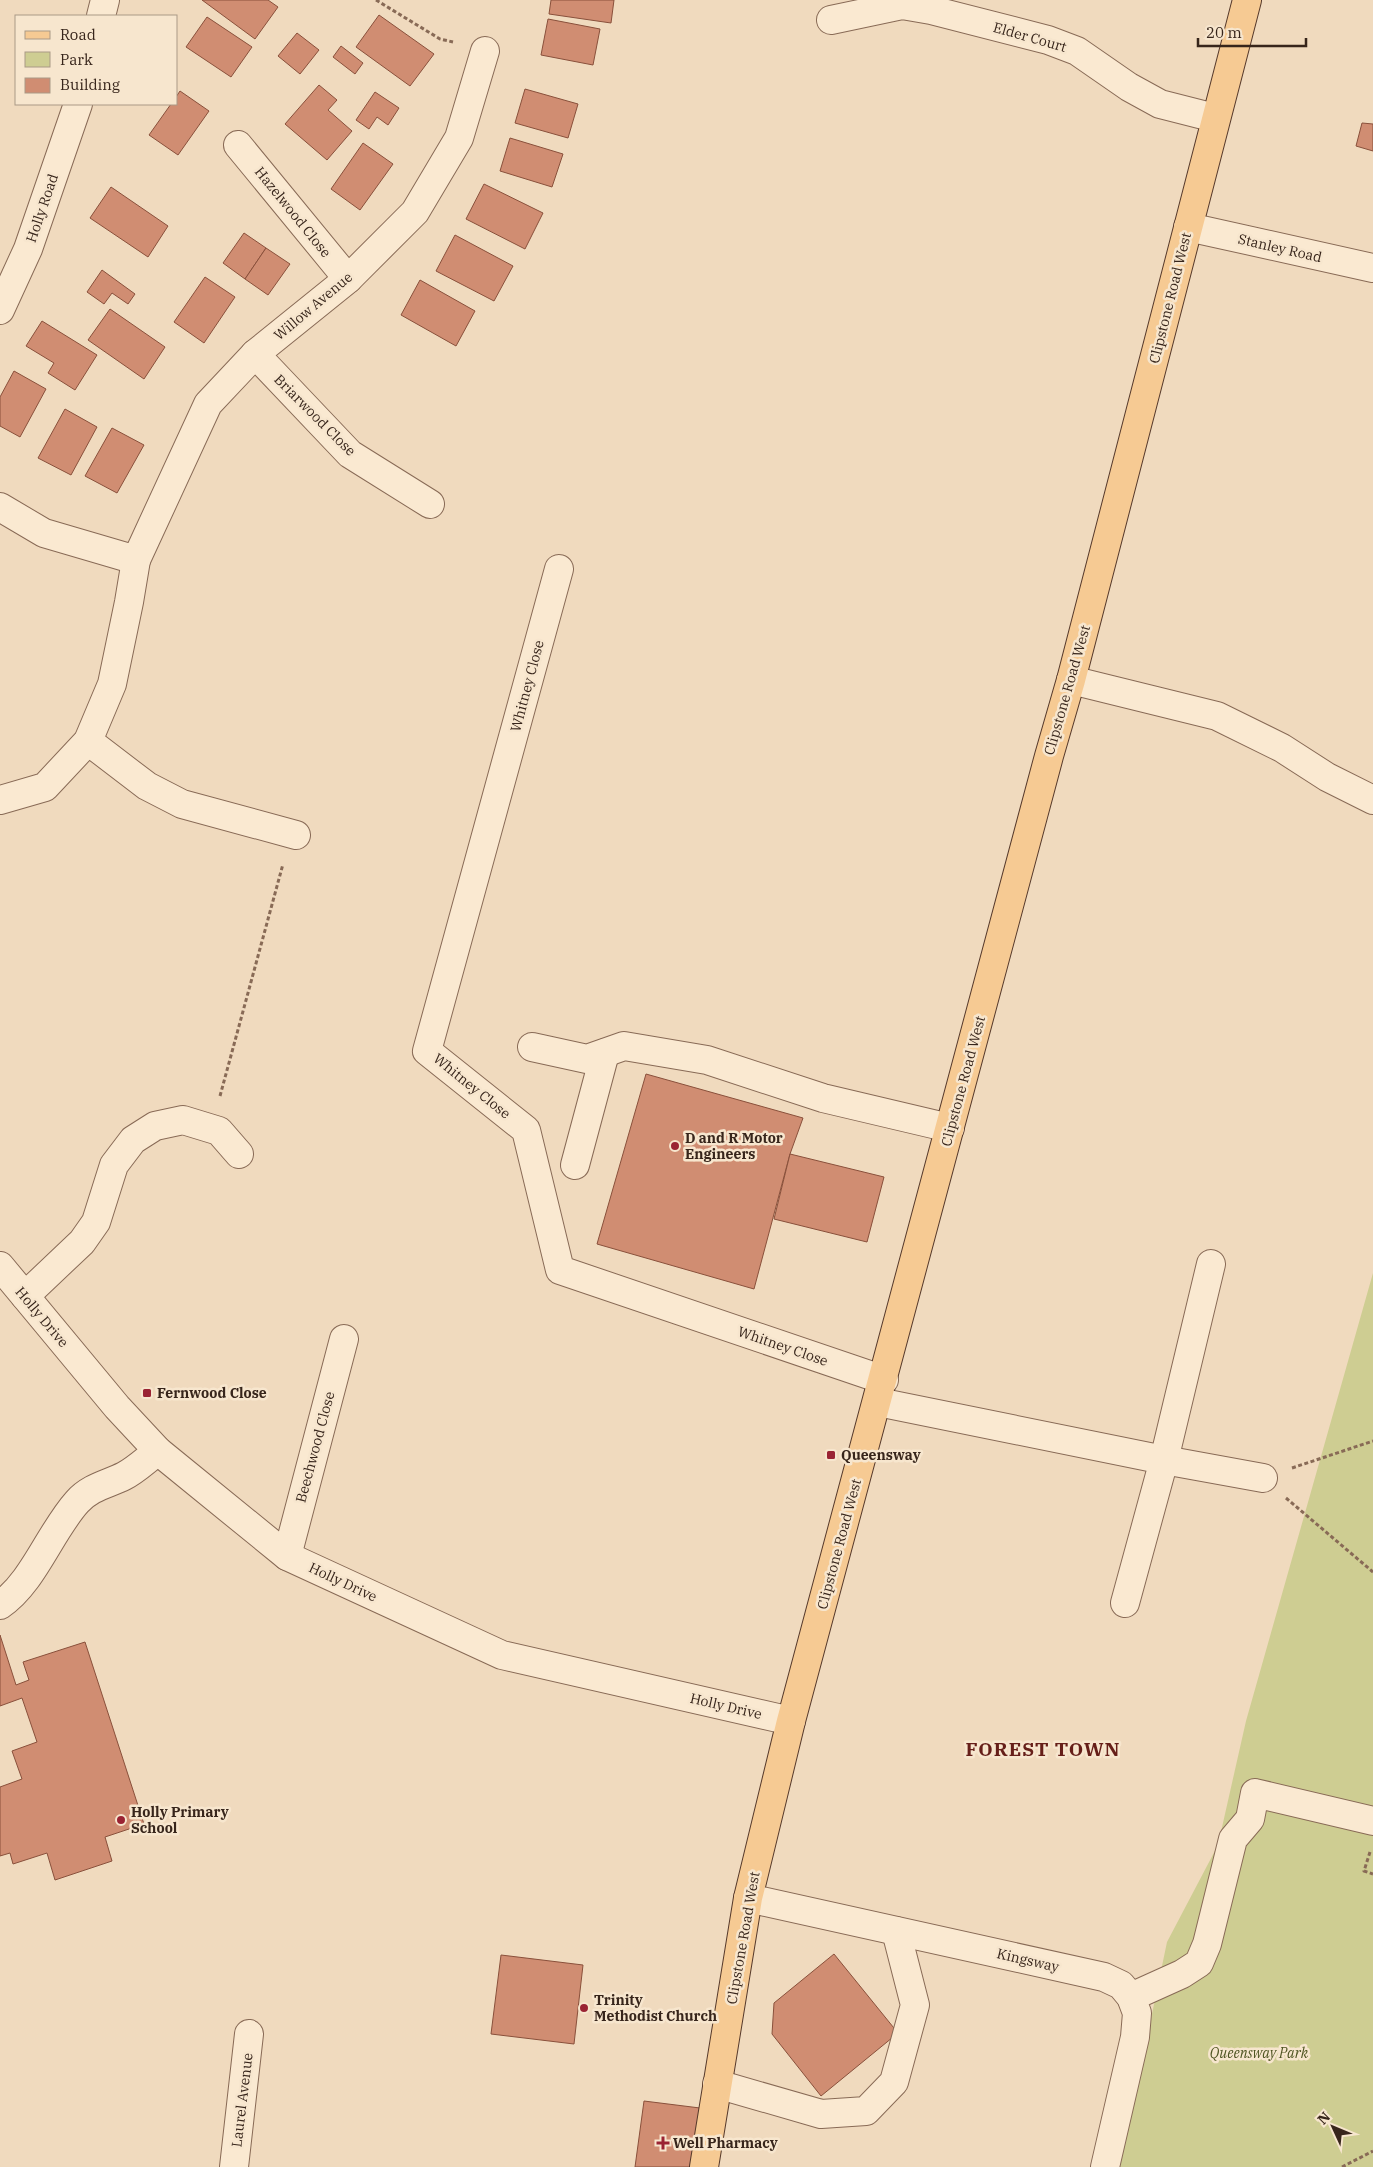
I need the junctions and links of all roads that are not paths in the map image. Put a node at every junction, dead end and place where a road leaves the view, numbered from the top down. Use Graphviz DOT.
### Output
graph roads {
  1 [pos="105,0"];
  2 [pos="1247,0"];
  3 [pos="101,15"];
  4 [pos="831,20"];
  5 [pos="485,51"];
  6 [pos="78,105"];
  7 [pos="1215,118"];
  8 [pos="238,146"];
  9 [pos="1188,227"];
  10 [pos="1373,268"];
  11 [pos="348,279"];
  12 [pos="0,310"];
  13 [pos="255,354"];
  14 [pos="430,504"];
  15 [pos="0,507"];
  16 [pos="136,560"];
  17 [pos="558,569"];
  18 [pos="1071,680"];
  19 [pos="88,741"];
  20 [pos="0,800"];
  21 [pos="1373,800"];
  22 [pos="293,835"];
  23 [pos="532,1047"];
  24 [pos="605,1053"];
  25 [pos="950,1128"];
  26 [pos="239,1154"];
  27 [pos="575,1166"];
  28 [pos="1211,1264"];
  29 [pos="0,1266"];
  30 [pos="25,1296"];
  31 [pos="344,1339"];
  32 [pos="881,1391"];
  33 [pos="158,1451"];
  34 [pos="1164,1460"];
  35 [pos="1263,1478"];
  36 [pos="287,1556"];
  37 [pos="1125,1603"];
  38 [pos="0,1605"];
  39 [pos="791,1721"];
  40 [pos="1373,1821"];
  41 [pos="748,1898"];
  42 [pos="896,1931"];
  43 [pos="1132,1997"];
  44 [pos="249,2034"];
  45 [pos="717,2084"];
  46 [pos="234,2167"];
  47 [pos="704,2167"];
  48 [pos="1106,2167"];
  1 -- 3 [label="street"];
  2 -- 7 [label="main road, Clipstone Road West"];
  4 -- 7 [label="street, Elder Court"];
  5 -- 11 [label="street, Willow Avenue"];
  6 -- 12 [label="street, Holly Road"];
  7 -- 9 [label="main road, Clipstone Road West"];
  8 -- 11 [label="street, Hazelwood Close"];
  9 -- 10 [label="street, Stanley Road"];
  9 -- 18 [label="main road, Clipstone Road West"];
  11 -- 13 [label="street, Willow Avenue"];
  13 -- 14 [label="street, Briarwood Close"];
  13 -- 16 [label="street, Willow Avenue"];
  15 -- 16 [label="street"];
  16 -- 19 [label="street, Willow Avenue"];
  17 -- 32 [label="street, Whitney Close"];
  18 -- 21 [label="street"];
  18 -- 25 [label="main road, Clipstone Road West"];
  19 -- 20 [label="street, Willow Avenue"];
  19 -- 22 [label="street"];
  23 -- 24 [label="street"];
  24 -- 25 [label="street"];
  24 -- 27 [label="street"];
  25 -- 32 [label="main road, Clipstone Road West"];
  26 -- 30 [label="street"];
  28 -- 34 [label="street"];
  29 -- 30 [label="street, Holly Drive"];
  30 -- 33 [label="street, Holly Drive"];
  31 -- 36 [label="street, Beechwood Close"];
  32 -- 34 [label="street"];
  32 -- 39 [label="main road, Clipstone Road West"];
  33 -- 36 [label="street, Holly Drive"];
  33 -- 38 [label="street"];
  34 -- 35 [label="street"];
  34 -- 37 [label="street"];
  36 -- 39 [label="street, Holly Drive"];
  39 -- 41 [label="main road, Clipstone Road West"];
  40 -- 43 [label="street"];
  41 -- 42 [label="street, Kingsway"];
  41 -- 45 [label="main road, Clipstone Road West"];
  42 -- 43 [label="street, Kingsway"];
  42 -- 45 [label="street"];
  43 -- 48 [label="street"];
  44 -- 46 [label="street, Laurel Avenue"];
  45 -- 47 [label="main road, Clipstone Road West"];
}
